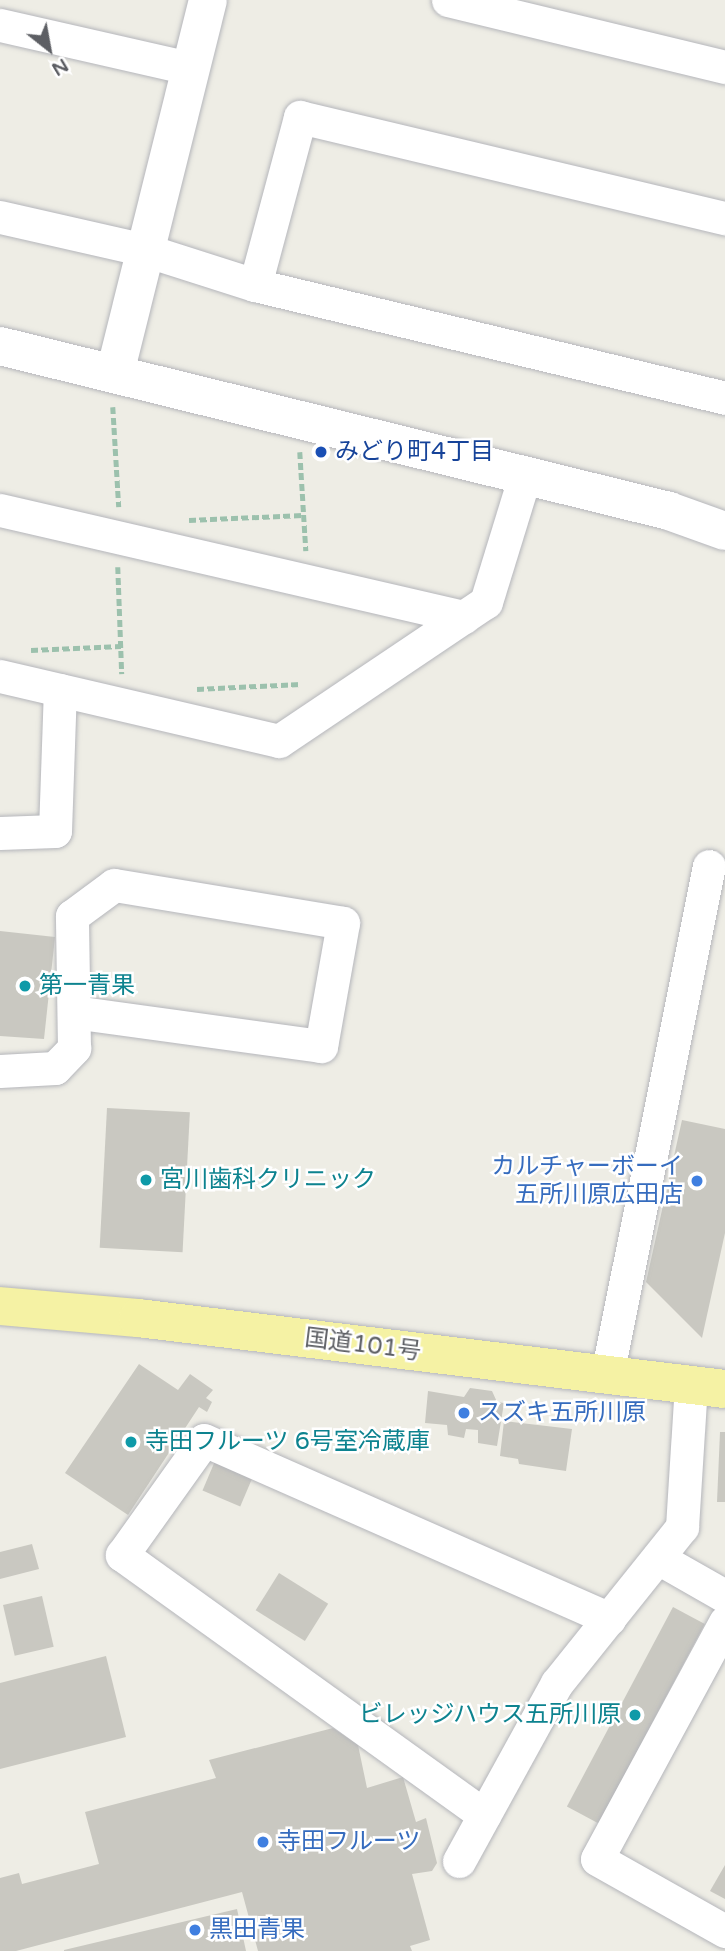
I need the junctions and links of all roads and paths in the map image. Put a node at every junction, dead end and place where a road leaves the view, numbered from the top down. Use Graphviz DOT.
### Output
graph roads {
  1 [pos="208,0"];
  2 [pos="448,0"];
  3 [pos="0,25"];
  4 [pos="725,67"];
  5 [pos="190,68"];
  6 [pos="0,218"];
  7 [pos="725,218"];
  8 [pos="145,250"];
  9 [pos="255,285"];
  10 [pos="0,346"];
  11 [pos="114,388"];
  12 [pos="725,398"];
  13 [pos="299,447"];
  14 [pos="525,475"];
  15 [pos="0,510"];
  16 [pos="119,510"];
  17 [pos="303,515"];
  18 [pos="185,520"];
  19 [pos="725,531"];
  20 [pos="306,563"];
  21 [pos="118,564"];
  22 [pos="464,617"];
  23 [pos="121,646"];
  24 [pos="27,650"];
  25 [pos="0,676"];
  26 [pos="122,681"];
  27 [pos="301,684"];
  28 [pos="191,689"];
  29 [pos="60,690"];
  30 [pos="0,833"];
  31 [pos="709,866"];
  32 [pos="711,933"];
  33 [pos="74,1012"];
  34 [pos="0,1072"];
  35 [pos="0,1306"];
  36 [pos="607,1375"];
  37 [pos="708,1387"];
  38 [pos="658,1558"];
  39 [pos="725,1596"];
  40 [pos="609,1619"];
  41 [pos="725,1622"];
  42 [pos="484,1815"];
  43 [pos="459,1861"];
  44 [pos="725,1931"];
  1 -- 5 [label="street"];
  2 -- 4 [label="street"];
  3 -- 5 [label="street"];
  5 -- 8 [label="street"];
  6 -- 8 [label="street"];
  7 -- 9 [label="street"];
  8 -- 9 [label="street"];
  8 -- 11 [label="street"];
  9 -- 12 [label="street"];
  10 -- 11 [label="street"];
  11 -- 14 [label="street"];
  11 -- 16 [label="path"];
  13 -- 17 [label="path"];
  14 -- 19 [label="street"];
  14 -- 22 [label="street"];
  15 -- 22 [label="street"];
  17 -- 18 [label="path"];
  17 -- 20 [label="path"];
  21 -- 23 [label="path"];
  22 -- 29 [label="street"];
  23 -- 24 [label="path"];
  23 -- 26 [label="path"];
  25 -- 29 [label="street"];
  27 -- 28 [label="path"];
  29 -- 30 [label="street"];
  31 -- 32 [label="street"];
  32 -- 36 [label="street"];
  33 -- 33 [label="street"];
  33 -- 34 [label="street"];
  35 -- 36 [label="highway, 国道101号"];
  36 -- 37 [label="highway, 国道101号"];
  37 -- 38 [label="street"];
  38 -- 39 [label="street"];
  38 -- 40 [label="street"];
  40 -- 42 [label="street"];
  40 -- 42 [label="street"];
  41 -- 44 [label="street"];
  42 -- 43 [label="street"];
}
